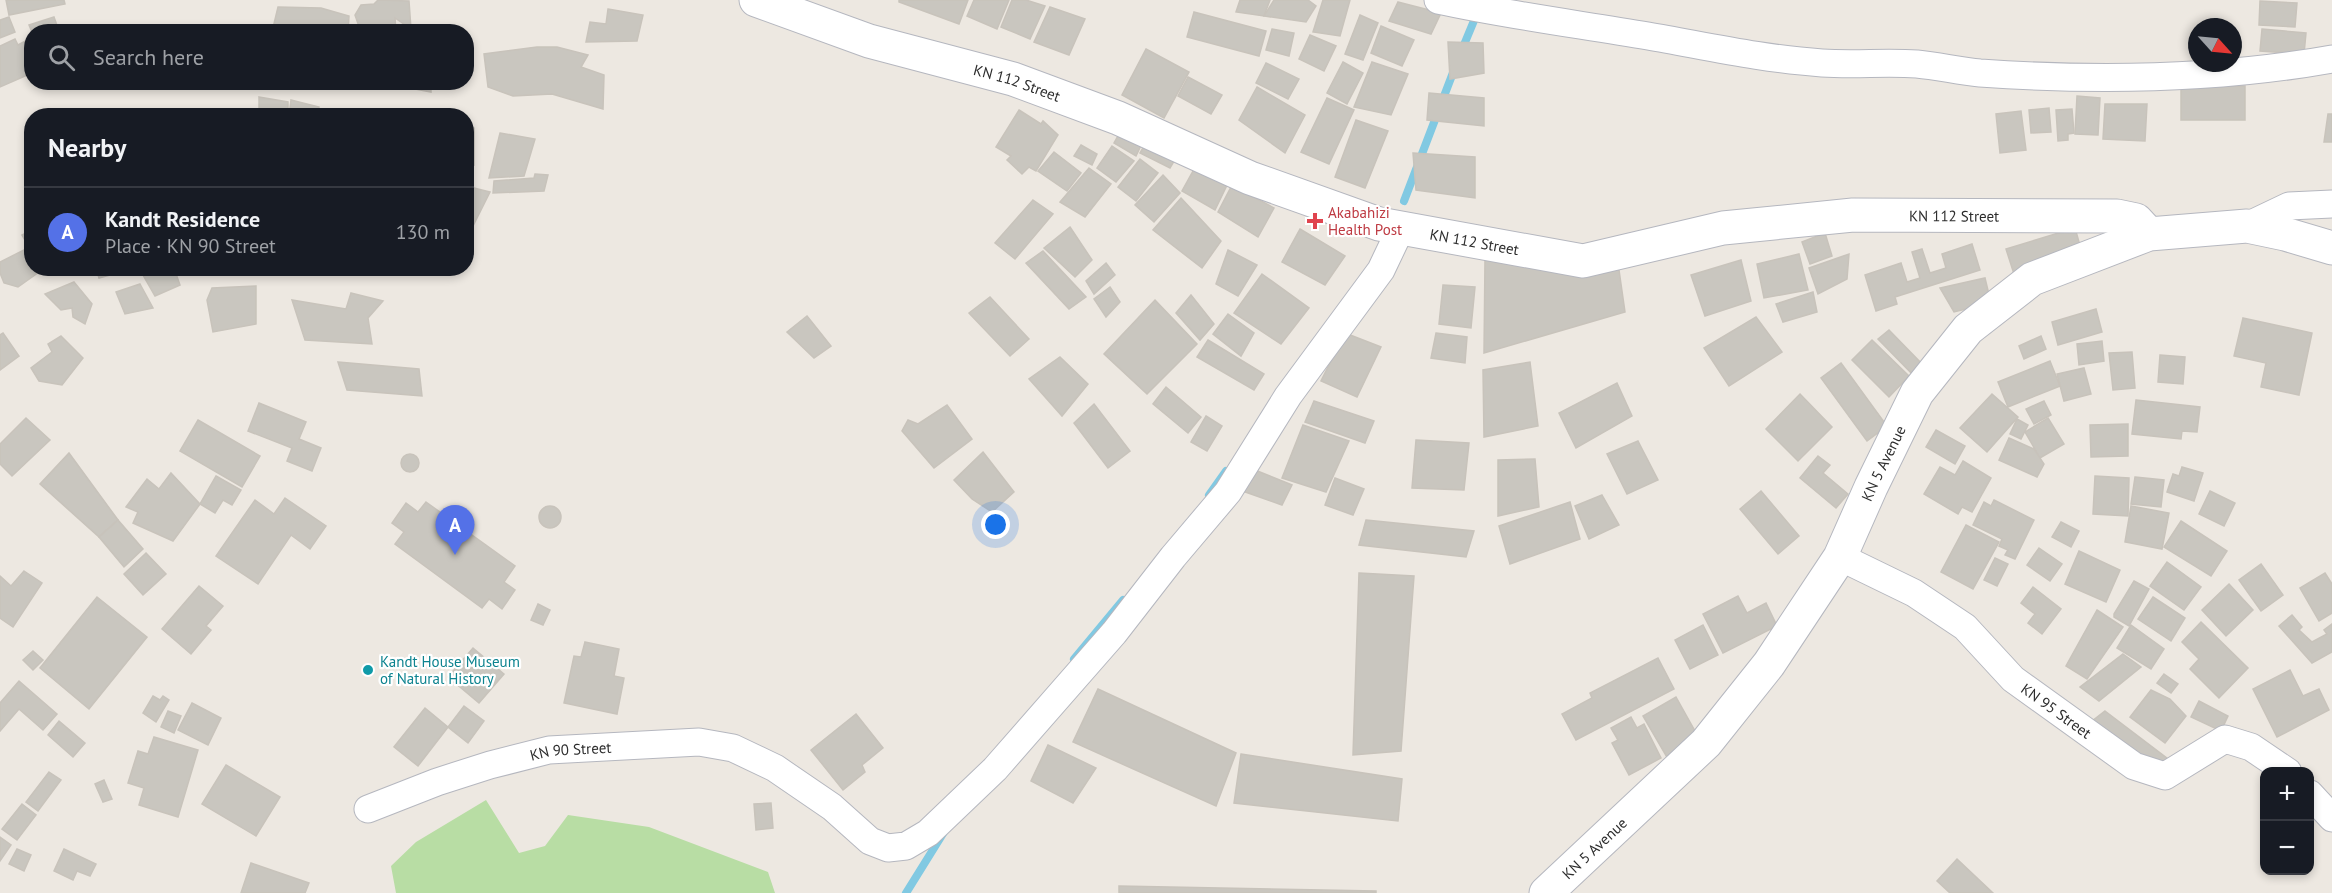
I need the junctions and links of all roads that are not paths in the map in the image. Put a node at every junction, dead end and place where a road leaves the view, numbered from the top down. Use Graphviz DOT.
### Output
graph roads {
  1 [pos="756,0"];
  2 [pos="1438,0"];
  3 [pos="2332,59"];
  4 [pos="2332,204"];
  5 [pos="2247,226"];
  6 [pos="1401,228"];
  7 [pos="2149,234"];
  8 [pos="2332,248"];
  9 [pos="1840,557"];
  10 [pos="2282,767"];
  11 [pos="2314,798"];
  12 [pos="368,809"];
  13 [pos="2332,818"];
  14 [pos="1546,893"];
  1 -- 6 [label="street, KN 112 Street"];
  2 -- 3 [label="street"];
  4 -- 5 [label="street"];
  5 -- 7 [label="street, KN 5 Avenue"];
  5 -- 8 [label="street, KN 5 Avenue"];
  6 -- 7 [label="street, KN 112 Street"];
  6 -- 12 [label="street, KN 90 Street"];
  7 -- 9 [label="street, KN 5 Avenue"];
  9 -- 10 [label="street, KN 95 Street"];
  9 -- 14 [label="street, KN 5 Avenue"];
  11 -- 13 [label="street"];
}
